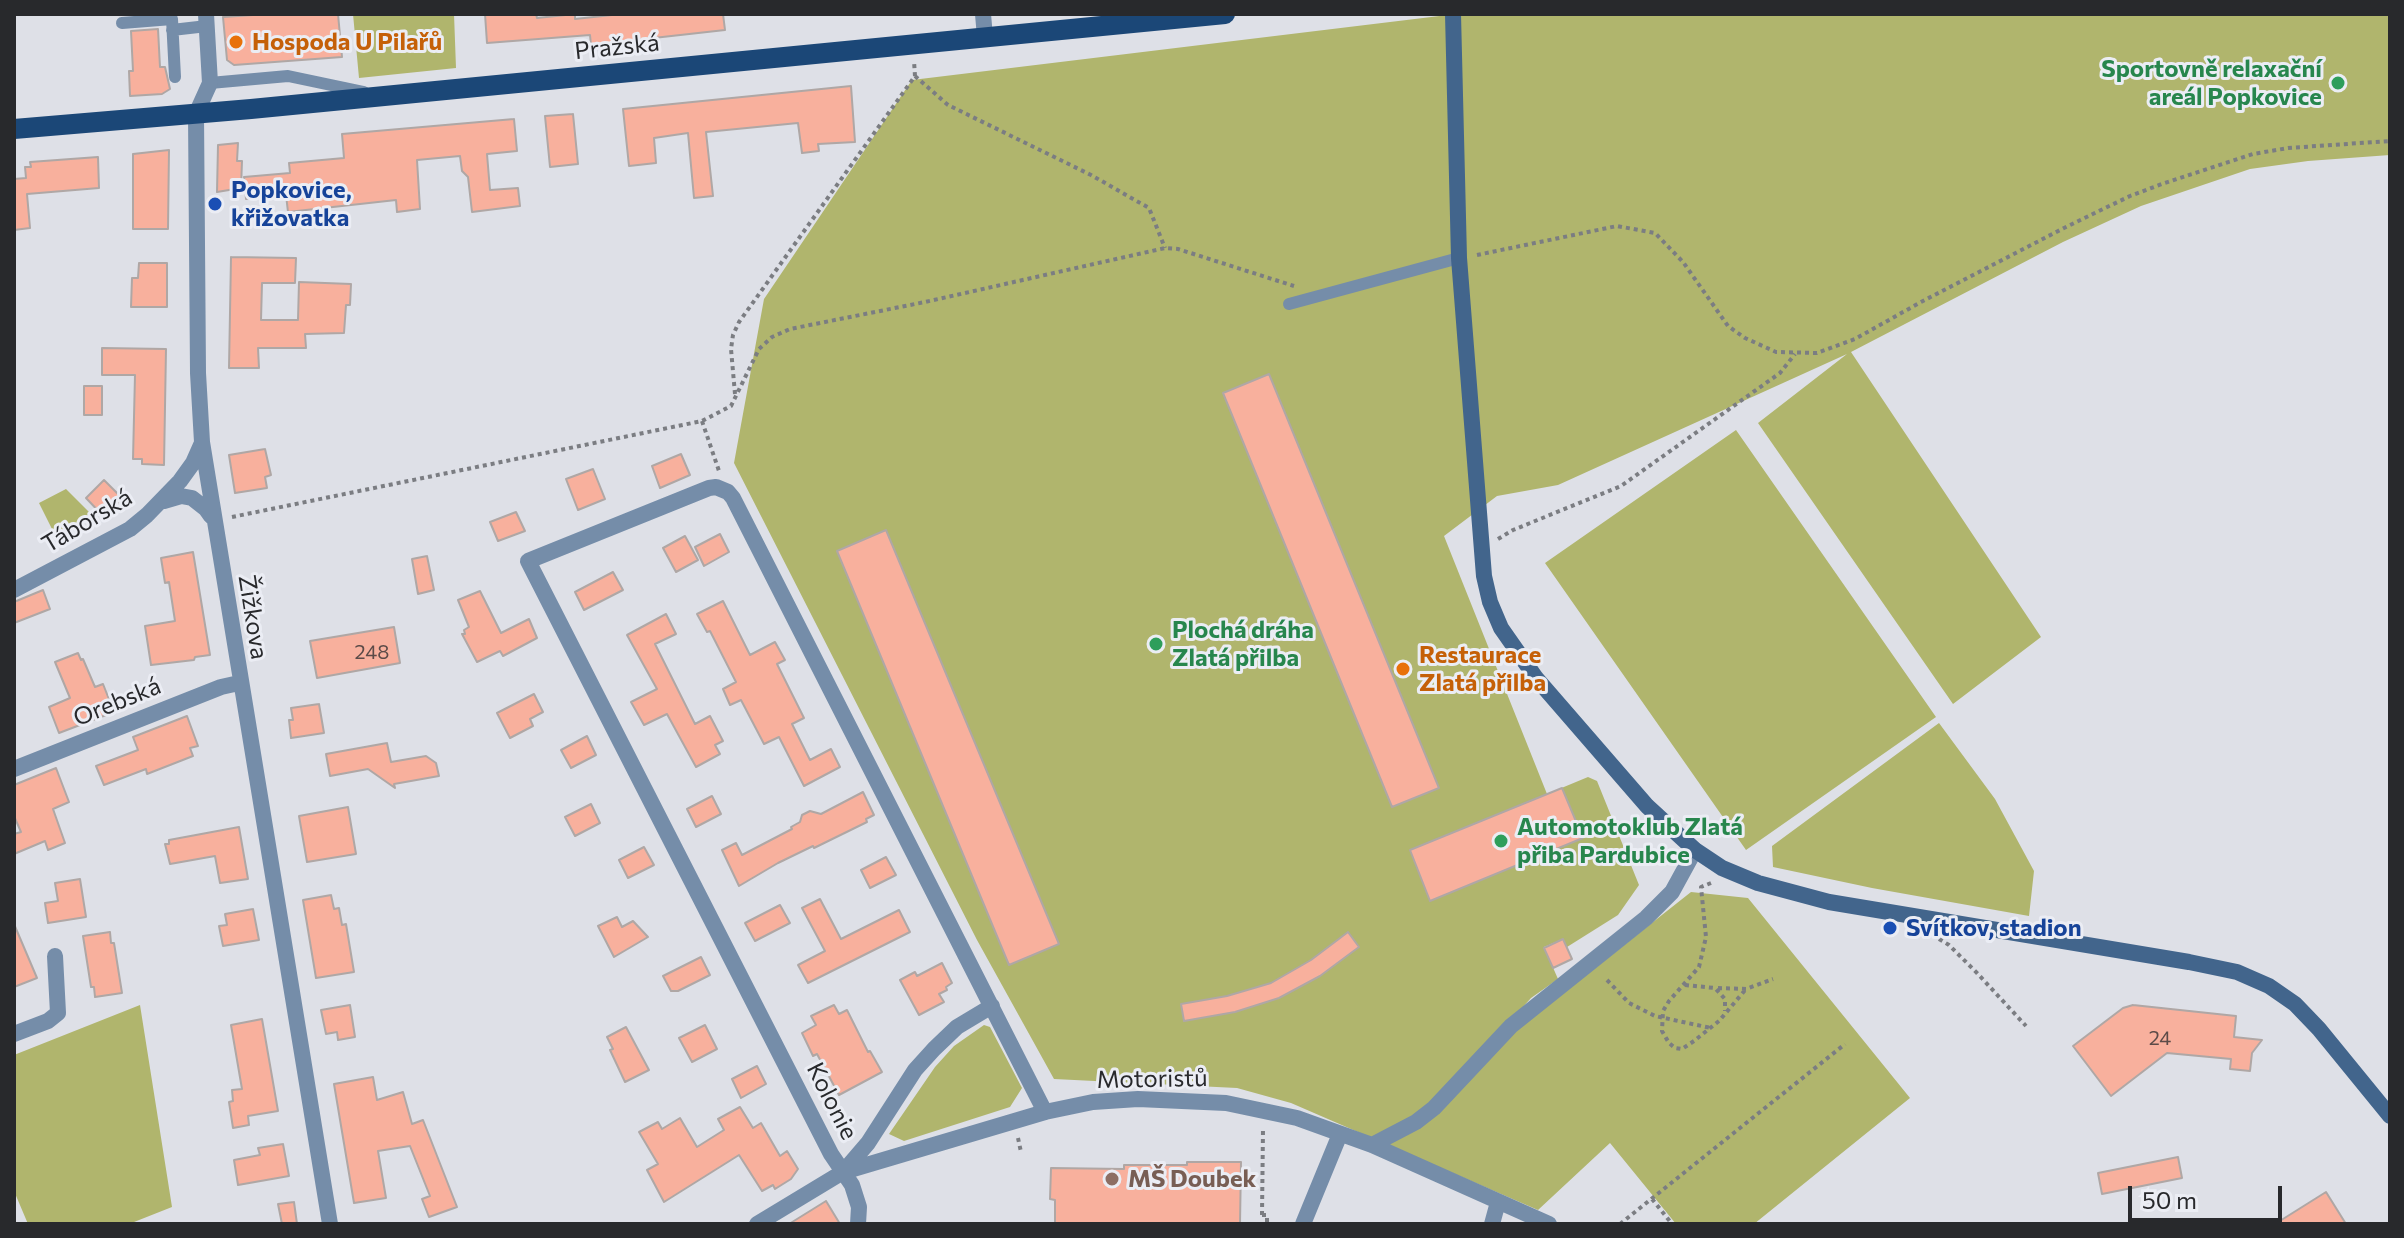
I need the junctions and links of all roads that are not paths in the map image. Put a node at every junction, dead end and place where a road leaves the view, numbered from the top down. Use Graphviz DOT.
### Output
graph roads {
  1 [pos="983,14"];
  2 [pos="1225,14"];
  3 [pos="1453,14"];
  4 [pos="206,20"];
  5 [pos="122,23"];
  6 [pos="172,30"];
  7 [pos="985,37"];
  8 [pos="175,77"];
  9 [pos="210,83"];
  10 [pos="382,96"];
  11 [pos="196,114"];
  12 [pos="14,129"];
  13 [pos="1459,258"];
  14 [pos="1289,304"];
  15 [pos="202,442"];
  16 [pos="159,504"];
  17 [pos="214,521"];
  18 [pos="14,590"];
  19 [pos="239,683"];
  20 [pos="14,769"];
  21 [pos="1695,850"];
  22 [pos="55,956"];
  23 [pos="992,1006"];
  24 [pos="14,1034"];
  25 [pos="1045,1112"];
  26 [pos="2390,1116"];
  27 [pos="1340,1134"];
  28 [pos="1372,1145"];
  29 [pos="843,1172"];
  30 [pos="1498,1202"];
  31 [pos="330,1224"];
  32 [pos="757,1224"];
  33 [pos="858,1224"];
  34 [pos="1303,1224"];
  35 [pos="1492,1224"];
  36 [pos="1549,1224"];
  1 -- 7 [label="street"];
  2 -- 7 [label="main road, Pražská"];
  3 -- 13 [label="street"];
  4 -- 6 [label="lane"];
  4 -- 9 [label="street, Žižkova"];
  5 -- 6 [label="lane"];
  6 -- 8 [label="lane"];
  7 -- 10 [label="main road, Pražská"];
  9 -- 10 [label="lane"];
  9 -- 11 [label="street, Žižkova"];
  10 -- 11 [label="main road, Pražská"];
  11 -- 12 [label="main road, Pražská"];
  11 -- 15 [label="street, Žižkova"];
  13 -- 14 [label="lane"];
  13 -- 21 [label="street"];
  15 -- 16 [label="street, Táborská"];
  15 -- 17 [label="street, Žižkova"];
  16 -- 17 [label="street"];
  16 -- 18 [label="street, Táborská"];
  17 -- 19 [label="street, Žižkova"];
  19 -- 20 [label="street, Orebská"];
  19 -- 31 [label="street, Žižkova"];
  21 -- 26 [label="street"];
  21 -- 28 [label="street"];
  22 -- 24 [label="street"];
  23 -- 25 [label="street"];
  23 -- 29 [label="street, Kolonie"];
  23 -- 29 [label="street, Kolonie"];
  25 -- 27 [label="street, Motoristů"];
  25 -- 29 [label="street, Motoristů"];
  27 -- 28 [label="street, Motoristů"];
  27 -- 34 [label="street"];
  28 -- 30 [label="street, Motoristů"];
  29 -- 32 [label="street, Motoristů"];
  29 -- 33 [label="street"];
  30 -- 35 [label="street"];
  30 -- 36 [label="street, Motoristů"];
}
